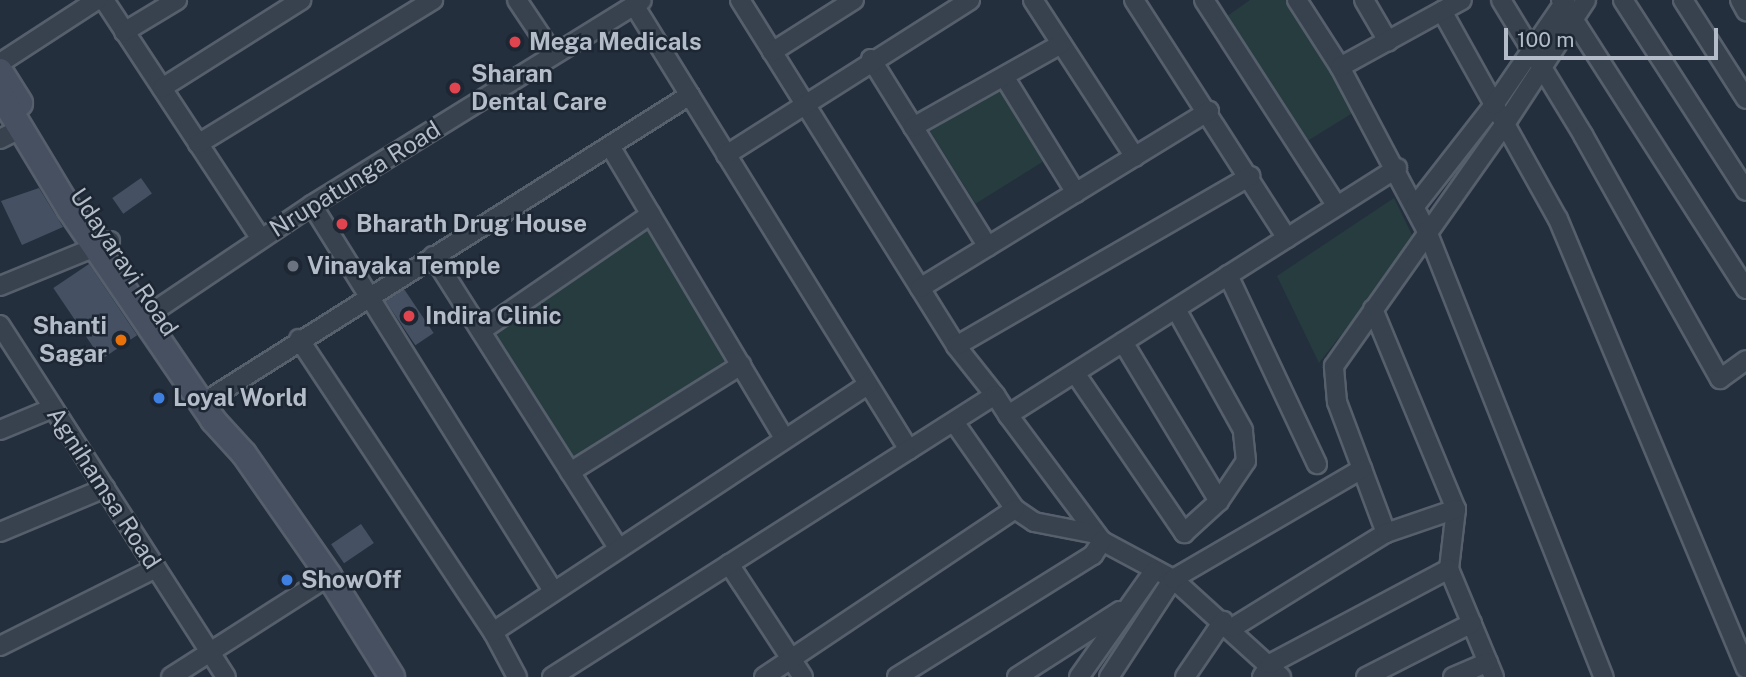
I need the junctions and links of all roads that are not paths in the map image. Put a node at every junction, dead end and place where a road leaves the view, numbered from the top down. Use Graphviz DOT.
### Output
graph roads {
  1 [pos="97,0"];
  2 [pos="104,0"];
  3 [pos="177,0"];
  4 [pos="301,0"];
  5 [pos="433,0"];
  6 [pos="517,0"];
  7 [pos="740,0"];
  8 [pos="855,0"];
  9 [pos="970,0"];
  10 [pos="1033,0"];
  11 [pos="1134,0"];
  12 [pos="1204,0"];
  13 [pos="1297,0"];
  14 [pos="1364,0"];
  15 [pos="1462,0"];
  16 [pos="1500,0"];
  17 [pos="1587,0"];
  18 [pos="1623,0"];
  19 [pos="1683,0"];
  20 [pos="1740,0"];
  21 [pos="1563,1"];
  22 [pos="638,2"];
  23 [pos="1442,11"];
  24 [pos="1746,11"];
  25 [pos="1573,21"];
  26 [pos="124,32"];
  27 [pos="1388,41"];
  28 [pos="1061,44"];
  29 [pos="1531,50"];
  30 [pos="772,52"];
  31 [pos="553,54"];
  32 [pos="872,59"];
  33 [pos="0,63"];
  34 [pos="1340,67"];
  35 [pos="1542,69"];
  36 [pos="0,71"];
  37 [pos="1005,78"];
  38 [pos="162,88"];
  39 [pos="0,94"];
  40 [pos="690,95"];
  41 [pos="1746,99"];
  42 [pos="805,101"];
  43 [pos="1494,105"];
  44 [pos="1209,111"];
  45 [pos="1505,124"];
  46 [pos="913,127"];
  47 [pos="11,134"];
  48 [pos="198,144"];
  49 [pos="610,146"];
  50 [pos="726,155"];
  51 [pos="1135,157"];
  52 [pos="1397,168"];
  53 [pos="1250,176"];
  54 [pos="1746,191"];
  55 [pos="1076,193"];
  56 [pos="313,205"];
  57 [pos="1337,206"];
  58 [pos="1415,206"];
  59 [pos="651,214"];
  60 [pos="1427,232"];
  61 [pos="1287,238"];
  62 [pos="261,239"];
  63 [pos="103,245"];
  64 [pos="988,247"];
  65 [pos="433,256"];
  66 [pos="1228,275"];
  67 [pos="0,286"];
  68 [pos="920,288"];
  69 [pos="1746,289"];
  70 [pos="371,295"];
  71 [pos="1176,309"];
  72 [pos="1373,310"];
  73 [pos="150,314"];
  74 [pos="0,324"];
  75 [pos="481,331"];
  76 [pos="299,339"];
  77 [pos="1123,342"];
  78 [pos="956,346"];
  79 [pos="1746,360"];
  80 [pos="741,365"];
  81 [pos="1075,373"];
  82 [pos="868,385"];
  83 [pos="995,395"];
  84 [pos="214,396"];
  85 [pos="52,408"];
  86 [pos="1008,415"];
  87 [pos="954,422"];
  88 [pos="0,430"];
  89 [pos="784,438"];
  90 [pos="908,450"];
  91 [pos="244,454"];
  92 [pos="1317,464"];
  93 [pos="1362,469"];
  94 [pos="570,472"];
  95 [pos="105,488"];
  96 [pos="1219,500"];
  97 [pos="1016,509"];
  98 [pos="1456,509"];
  99 [pos="0,532"];
  100 [pos="1386,533"];
  101 [pos="1099,537"];
  102 [pos="617,546"];
  103 [pos="729,564"];
  104 [pos="156,568"];
  105 [pos="1449,569"];
  106 [pos="1154,571"];
  107 [pos="329,576"];
  108 [pos="1173,579"];
  109 [pos="553,591"];
  110 [pos="1125,608"];
  111 [pos="1472,623"];
  112 [pos="1228,625"];
  113 [pos="492,632"];
  114 [pos="0,646"];
  115 [pos="210,652"];
  116 [pos="790,658"];
  117 [pos="1746,668"];
  118 [pos="1491,670"];
  119 [pos="1271,673"];
  120 [pos="172,677"];
  121 [pos="226,677"];
  122 [pos="392,677"];
  123 [pos="517,677"];
  124 [pos="552,677"];
  125 [pos="764,677"];
  126 [pos="803,677"];
  127 [pos="897,677"];
  128 [pos="1017,677"];
  129 [pos="1079,677"];
  130 [pos="1110,677"];
  131 [pos="1185,677"];
  132 [pos="1366,677"];
  133 [pos="1453,677"];
  134 [pos="1604,677"];
  1 -- 33 [label="street"];
  2 -- 26 [label="street"];
  3 -- 26 [label="street"];
  4 -- 38 [label="street"];
  5 -- 48 [label="street"];
  6 -- 31 [label="street"];
  7 -- 30 [label="street"];
  8 -- 30 [label="street"];
  9 -- 32 [label="street"];
  10 -- 28 [label="street"];
  11 -- 44 [label="street"];
  12 -- 57 [label="street"];
  13 -- 34 [label="street"];
  14 -- 27 [label="street"];
  15 -- 23 [label="street"];
  16 -- 29 [label="street"];
  17 -- 25 [label="street"];
  18 -- 54 [label="street"];
  19 -- 41 [label="street"];
  20 -- 24 [label="street"];
  21 -- 25 [label="street"];
  21 -- 29 [label="street"];
  22 -- 31 [label="street, Nrupatunga Road"];
  22 -- 40 [label="street"];
  23 -- 27 [label="street"];
  23 -- 43 [label="street"];
  25 -- 35 [label="street"];
  25 -- 69 [label="street"];
  26 -- 38 [label="street"];
  27 -- 34 [label="street"];
  28 -- 37 [label="street"];
  28 -- 51 [label="street"];
  29 -- 35 [label="street"];
  29 -- 43 [label="street"];
  30 -- 42 [label="street"];
  31 -- 56 [label="street, Nrupatunga Road"];
  32 -- 42 [label="street"];
  32 -- 46 [label="street"];
  34 -- 52 [label="street"];
  35 -- 45 [label="street"];
  35 -- 79 [label="street"];
  36 -- 63 [label="street, Udayaravi Road"];
  37 -- 46 [label="street"];
  37 -- 55 [label="street"];
  38 -- 48 [label="street"];
  39 -- 47 [label="street, Udayaravi Road"];
  40 -- 49 [label="street"];
  40 -- 50 [label="street"];
  42 -- 50 [label="street"];
  42 -- 68 [label="street"];
  43 -- 45 [label="street"];
  43 -- 58 [label="street"];
  44 -- 51 [label="street"];
  44 -- 53 [label="street"];
  45 -- 60 [label="street"];
  45 -- 117 [label="street"];
  46 -- 64 [label="street"];
  47 -- 63 [label="street, Udayaravi Road"];
  48 -- 62 [label="street"];
  49 -- 59 [label="street"];
  49 -- 65 [label="street"];
  50 -- 82 [label="street"];
  51 -- 55 [label="street"];
  52 -- 57 [label="street"];
  52 -- 58 [label="street"];
  53 -- 61 [label="street"];
  53 -- 78 [label="street"];
  55 -- 64 [label="street"];
  56 -- 62 [label="street, Nrupatunga Road"];
  56 -- 70 [label="street"];
  57 -- 61 [label="street"];
  58 -- 60 [label="street"];
  59 -- 75 [label="street"];
  59 -- 80 [label="street"];
  60 -- 72 [label="street"];
  60 -- 134 [label="street"];
  61 -- 66 [label="street"];
  62 -- 73 [label="street, Nrupatunga Road"];
  63 -- 67 [label="street"];
  63 -- 73 [label="street, Udayaravi Road"];
  64 -- 68 [label="street"];
  65 -- 70 [label="street"];
  65 -- 75 [label="street"];
  66 -- 71 [label="street"];
  66 -- 92 [label="street"];
  68 -- 78 [label="street"];
  70 -- 76 [label="street"];
  70 -- 109 [label="street"];
  71 -- 77 [label="street"];
  71 -- 96 [label="street"];
  72 -- 93 [label="street"];
  72 -- 98 [label="street"];
  73 -- 84 [label="street, Udayaravi Road"];
  73 -- 91 [label="street, Udayaravi Road"];
  74 -- 85 [label="street, Agnihamsa Road"];
  75 -- 94 [label="street"];
  76 -- 84 [label="street"];
  76 -- 113 [label="street"];
  77 -- 81 [label="street"];
  77 -- 96 [label="street"];
  78 -- 83 [label="street"];
  80 -- 89 [label="street"];
  80 -- 94 [label="street"];
  81 -- 86 [label="street"];
  81 -- 96 [label="street"];
  82 -- 89 [label="street"];
  82 -- 90 [label="street"];
  83 -- 86 [label="street"];
  83 -- 87 [label="street"];
  84 -- 91 [label="street, Udayaravi Road"];
  85 -- 88 [label="street"];
  85 -- 95 [label="street, Agnihamsa Road"];
  86 -- 101 [label="street"];
  87 -- 90 [label="street"];
  87 -- 97 [label="street"];
  89 -- 102 [label="street"];
  90 -- 103 [label="street"];
  91 -- 107 [label="street, Udayaravi Road"];
  93 -- 100 [label="street"];
  93 -- 108 [label="street"];
  94 -- 102 [label="street"];
  95 -- 99 [label="street"];
  95 -- 104 [label="street, Agnihamsa Road"];
  97 -- 101 [label="street"];
  97 -- 116 [label="street"];
  98 -- 100 [label="street"];
  98 -- 105 [label="street"];
  100 -- 112 [label="street"];
  101 -- 106 [label="street"];
  101 -- 127 [label="street"];
  102 -- 109 [label="street"];
  103 -- 116 [label="street"];
  103 -- 124 [label="street"];
  104 -- 114 [label="street"];
  104 -- 115 [label="street, Agnihamsa Road"];
  105 -- 111 [label="street"];
  105 -- 119 [label="street"];
  106 -- 108 [label="street"];
  106 -- 110 [label="street"];
  107 -- 115 [label="street"];
  107 -- 122 [label="street, Udayaravi Road"];
  108 -- 112 [label="street"];
  108 -- 130 [label="street"];
  109 -- 113 [label="street"];
  110 -- 128 [label="street"];
  110 -- 129 [label="street"];
  111 -- 118 [label="street"];
  111 -- 132 [label="street"];
  112 -- 119 [label="street"];
  112 -- 131 [label="street"];
  113 -- 123 [label="street"];
  115 -- 120 [label="street"];
  115 -- 121 [label="street, Agnihamsa Road"];
  116 -- 125 [label="street"];
  116 -- 126 [label="street"];
  118 -- 133 [label="street"];
}
